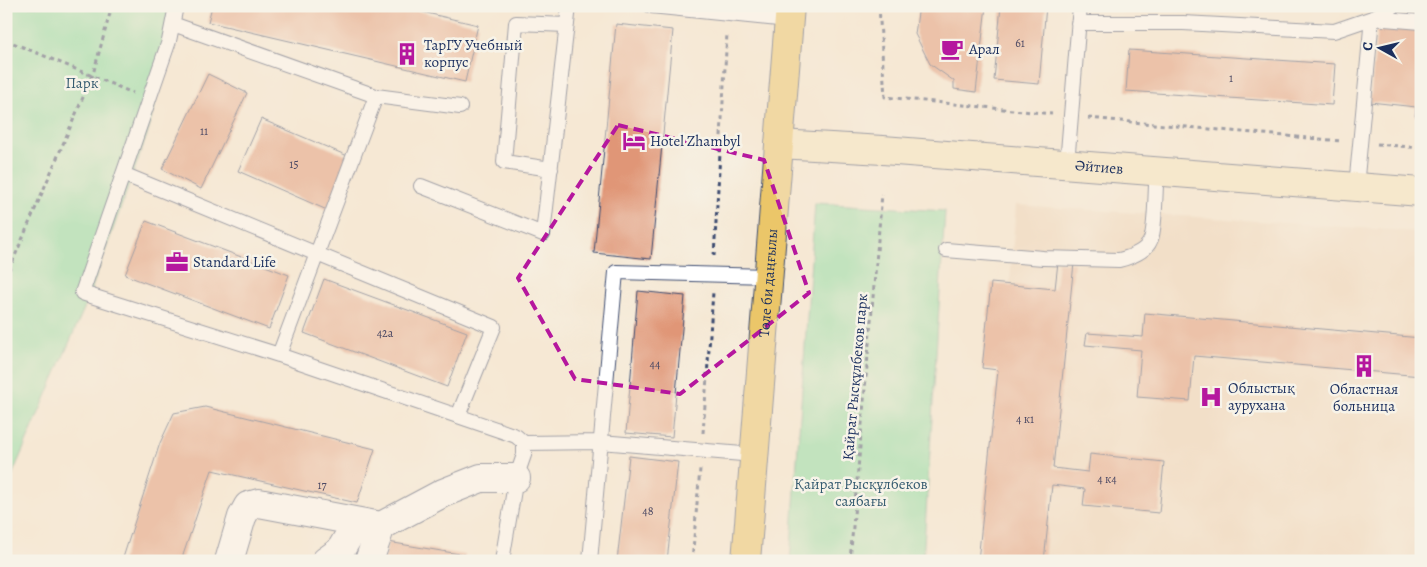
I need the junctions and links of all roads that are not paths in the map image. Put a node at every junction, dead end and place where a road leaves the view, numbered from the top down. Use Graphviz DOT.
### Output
graph roads {
  1 [pos="176,6"];
  2 [pos="570,6"];
  3 [pos="651,6"];
  4 [pos="1080,6"];
  5 [pos="1394,6"];
  6 [pos="789,13"];
  7 [pos="1372,18"];
  8 [pos="1421,22"];
  9 [pos="1078,23"];
  10 [pos="173,24"];
  11 [pos="567,25"];
  12 [pos="376,96"];
  13 [pos="460,107"];
  14 [pos="779,144"];
  15 [pos="1068,164"];
  16 [pos="551,169"];
  17 [pos="1157,171"];
  18 [pos="123,174"];
  19 [pos="421,186"];
  20 [pos="1356,187"];
  21 [pos="1421,192"];
  22 [pos="946,250"];
  23 [pos="317,255"];
  24 [pos="768,276"];
  25 [pos="279,355"];
  26 [pos="458,416"];
  27 [pos="601,442"];
  28 [pos="524,443"];
  29 [pos="754,455"];
  30 [pos="516,478"];
  31 [pos="369,524"];
  32 [pos="229,561"];
  33 [pos="326,561"];
  34 [pos="369,561"];
  35 [pos="502,561"];
  36 [pos="590,561"];
  37 [pos="746,561"];
  1 -- 10 [label="lane"];
  2 -- 11 [label="lane"];
  3 -- 6 [label="lane"];
  4 -- 9 [label="lane"];
  5 -- 7 [label="lane"];
  6 -- 14 [label="main road, Төле би даңғылы"];
  7 -- 8 [label="lane"];
  7 -- 9 [label="lane"];
  7 -- 20 [label="lane"];
  9 -- 15 [label="lane"];
  10 -- 12 [label="lane"];
  10 -- 18 [label="lane"];
  11 -- 16 [label="lane"];
  11 -- 16 [label="lane"];
  12 -- 13 [label="lane"];
  12 -- 23 [label="lane"];
  14 -- 15 [label="street, Әйтиев"];
  14 -- 24 [label="main road, Төле би даңғылы"];
  15 -- 17 [label="street, Әйтиев"];
  16 -- 19 [label="lane"];
  17 -- 20 [label="street, Әйтиев"];
  17 -- 22 [label="lane"];
  18 -- 23 [label="lane"];
  18 -- 25 [label="lane"];
  20 -- 21 [label="street, Әйтиев"];
  23 -- 25 [label="lane"];
  23 -- 26 [label="lane"];
  24 -- 27 [label="lane"];
  24 -- 29 [label="main road, Төле би даңғылы"];
  25 -- 26 [label="lane"];
  26 -- 28 [label="lane"];
  27 -- 28 [label="lane"];
  27 -- 29 [label="lane"];
  27 -- 36 [label="lane"];
  28 -- 30 [label="lane"];
  29 -- 37 [label="main road, Төле би даңғылы"];
  30 -- 31 [label="street"];
  30 -- 35 [label="lane"];
  31 -- 32 [label="street"];
  31 -- 33 [label="street"];
  31 -- 34 [label="street"];
}
